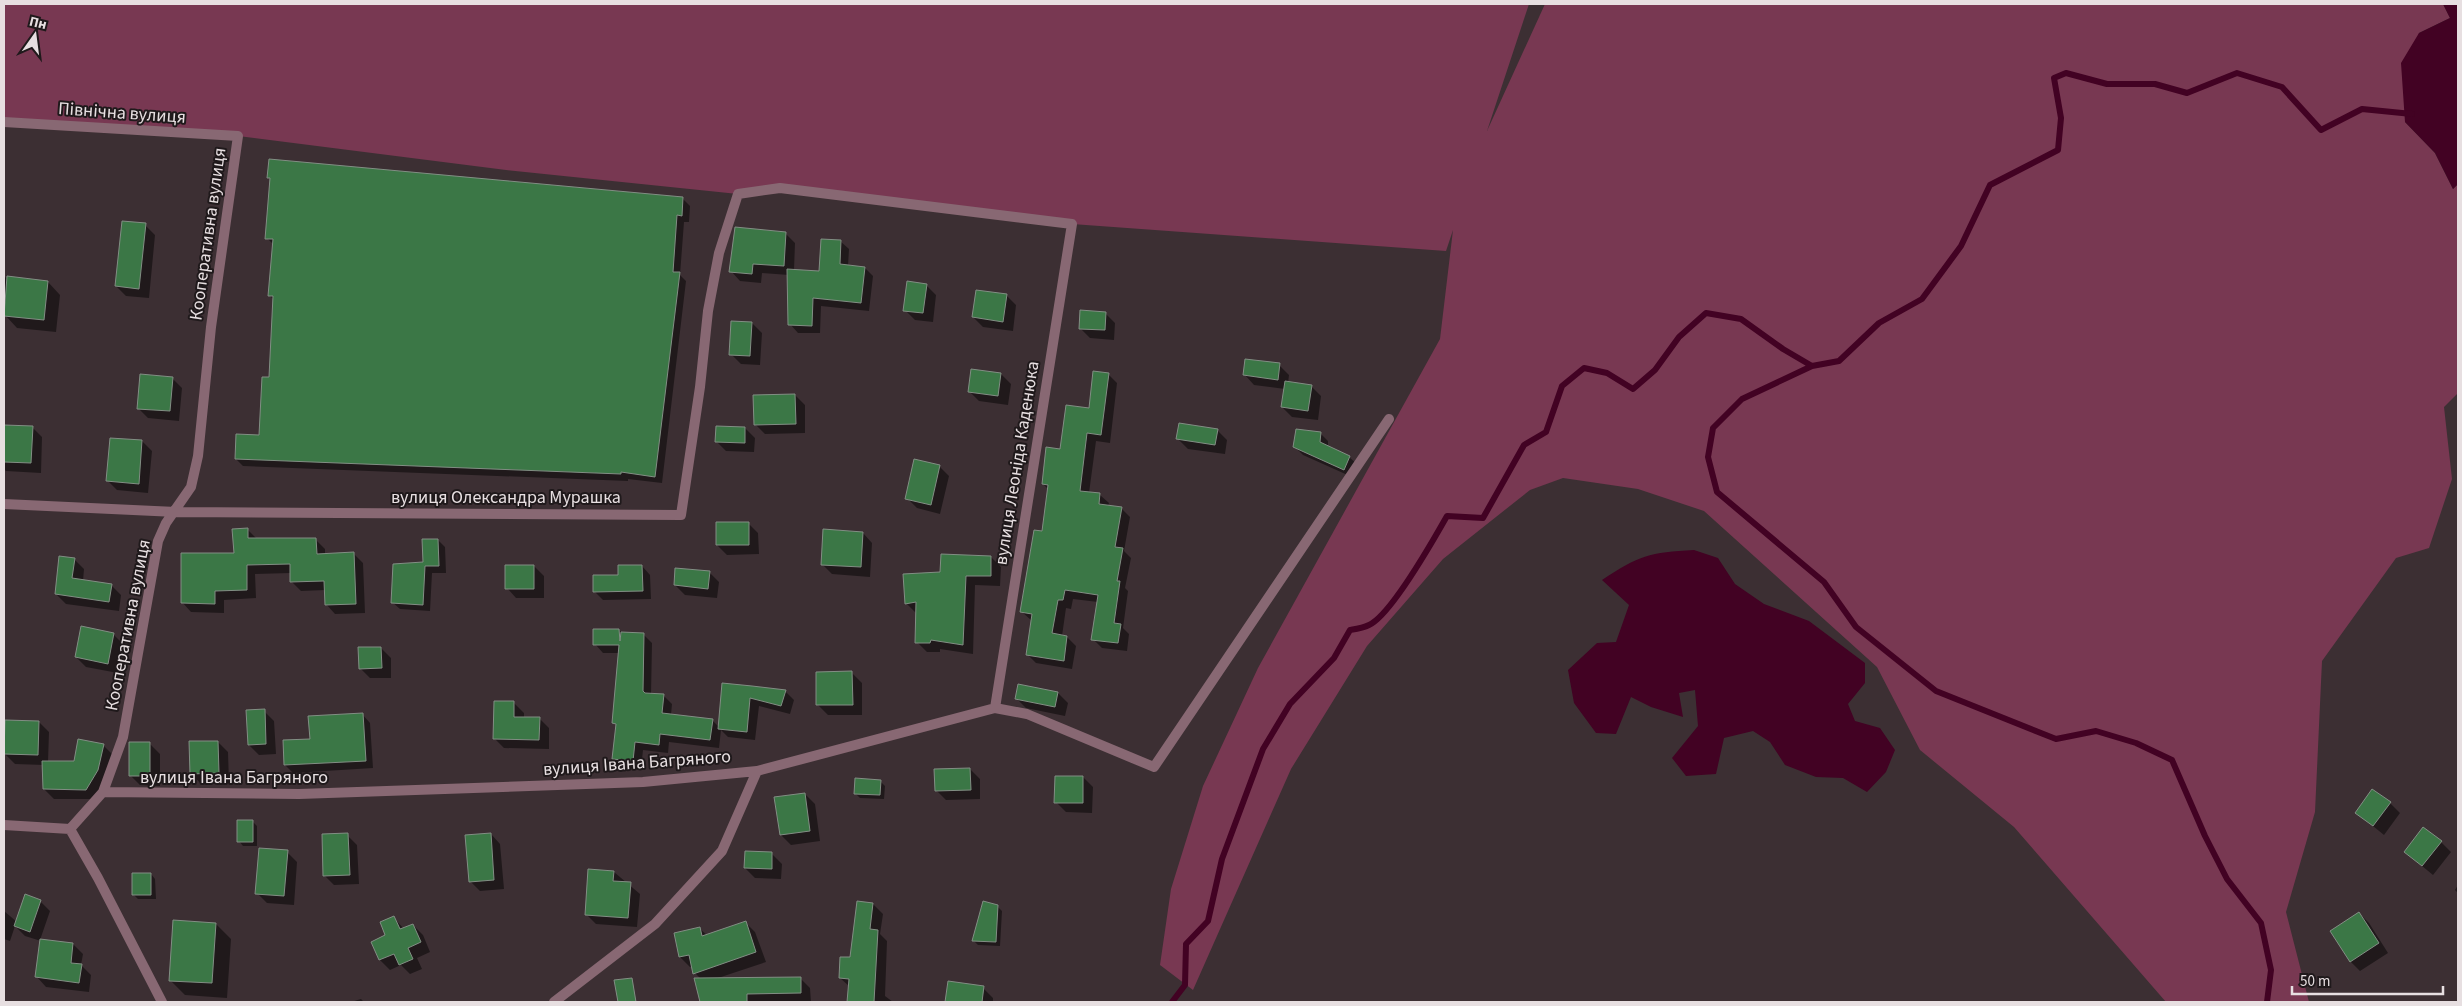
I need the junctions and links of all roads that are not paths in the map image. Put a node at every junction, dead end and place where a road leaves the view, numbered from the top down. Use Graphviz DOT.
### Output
graph roads {
  1 [pos="4,122"];
  2 [pos="238,136"];
  3 [pos="1072,224"];
  4 [pos="1389,419"];
  5 [pos="4,504"];
  6 [pos="176,512"];
  7 [pos="996,708"];
  8 [pos="757,771"];
  9 [pos="103,792"];
  10 [pos="4,826"];
  11 [pos="70,829"];
  12 [pos="162,1002"];
  13 [pos="554,1002"];
  1 -- 2 [label="street, Північна вулиця"];
  2 -- 6 [label="street, Кооперативна вулиця"];
  3 -- 6 [label="street, вулиця Олександра Мурашка"];
  3 -- 7 [label="street, вулиця Леоніда Каденюка"];
  4 -- 7 [label="street, вулиця Івана Багряного"];
  5 -- 6 [label="street, вулиця Олександра Мурашка"];
  6 -- 9 [label="street, Кооперативна вулиця"];
  7 -- 8 [label="street, вулиця Івана Багряного"];
  8 -- 9 [label="street, вулиця Івана Багряного"];
  8 -- 13 [label="street"];
  9 -- 11 [label="street, Кооперативна вулиця"];
  10 -- 11 [label="street"];
  11 -- 12 [label="street"];
}
